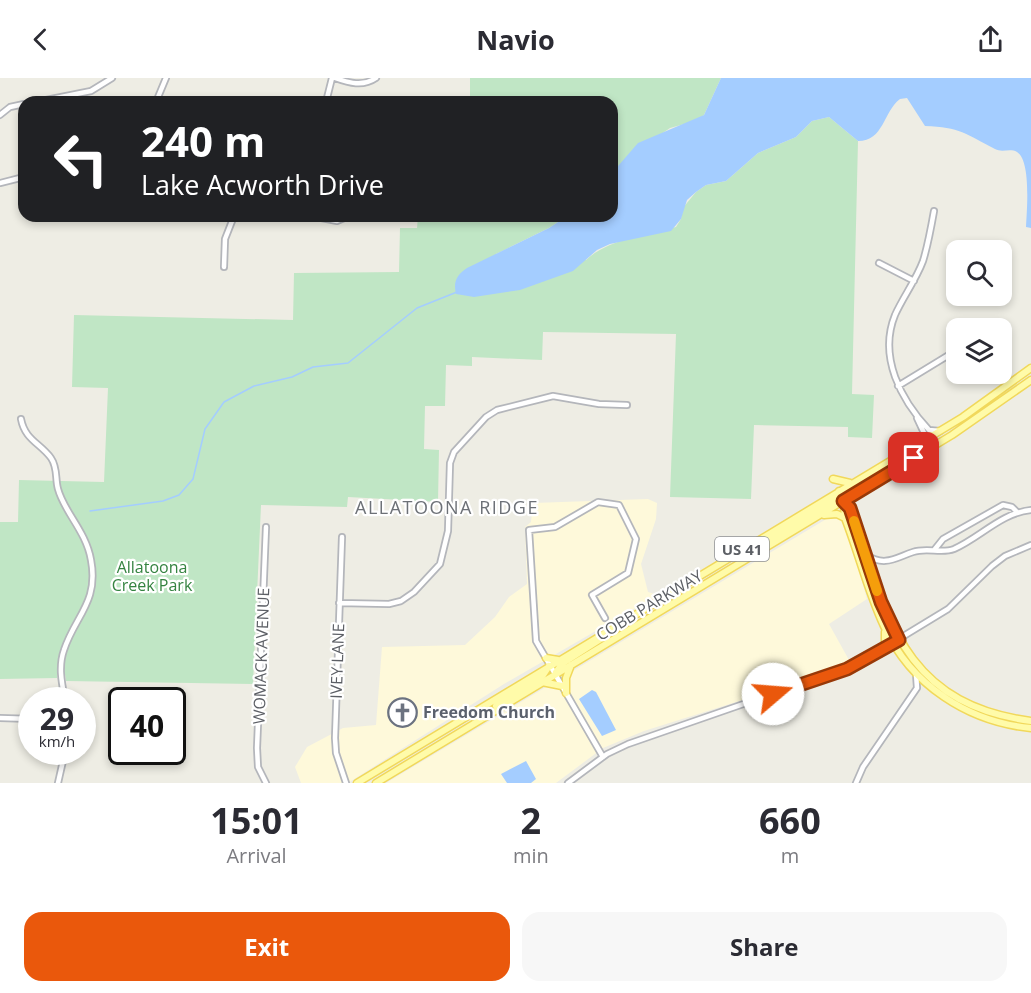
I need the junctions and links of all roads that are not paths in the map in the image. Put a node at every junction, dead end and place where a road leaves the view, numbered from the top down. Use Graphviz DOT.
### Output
graph roads {
  1 [pos="112,78"];
  2 [pos="165,78"];
  3 [pos="333,78"];
  4 [pos="376,78"];
  5 [pos="66,96"];
  6 [pos="158,96"];
  7 [pos="328,96"];
  8 [pos="18,106"];
  9 [pos="0,115"];
  10 [pos="18,178"];
  11 [pos="0,183"];
  12 [pos="934,211"];
  13 [pos="231,222"];
  14 [pos="879,263"];
  15 [pos="224,267"];
  16 [pos="914,281"];
  17 [pos="946,357"];
  18 [pos="1031,368"];
  19 [pos="1031,380"];
  20 [pos="898,386"];
  21 [pos="627,405"];
  22 [pos="916,416"];
  23 [pos="21,419"];
  24 [pos="939,431"];
  25 [pos="920,442"];
  26 [pos="833,479"];
  27 [pos="854,482"];
  28 [pos="842,498"];
  29 [pos="1031,510"];
  30 [pos="1017,512"];
  31 [pos="845,518"];
  32 [pos="815,519"];
  33 [pos="266,527"];
  34 [pos="342,537"];
  35 [pos="1031,544"];
  36 [pos="762,549"];
  37 [pos="935,549"];
  38 [pos="866,555"];
  39 [pos="879,562"];
  40 [pos="872,575"];
  41 [pos="339,603"];
  42 [pos="605,618"];
  43 [pos="627,619"];
  44 [pos="885,628"];
  45 [pos="896,642"];
  46 [pos="885,648"];
  47 [pos="548,662"];
  48 [pos="572,664"];
  49 [pos="555,674"];
  50 [pos="916,674"];
  51 [pos="542,682"];
  52 [pos="562,686"];
  53 [pos="929,686"];
  54 [pos="63,687"];
  55 [pos="917,688"];
  56 [pos="566,693"];
  57 [pos="484,716"];
  58 [pos="0,718"];
  59 [pos="18,719"];
  60 [pos="1031,721"];
  61 [pos="1031,728"];
  62 [pos="603,757"];
  63 [pos="62,765"];
  64 [pos="58,783"];
  65 [pos="267,783"];
  66 [pos="346,783"];
  67 [pos="357,783"];
  68 [pos="376,783"];
  69 [pos="568,783"];
  70 [pos="856,783"];
  1 -- 5 [label="street"];
  2 -- 6 [label="street"];
  3 -- 4 [label="street"];
  3 -- 7 [label="street"];
  8 -- 9 [label="street"];
  10 -- 11 [label="street"];
  12 -- 16 [label="street"];
  13 -- 15 [label="street"];
  14 -- 16 [label="street"];
  16 -- 20 [label="street"];
  17 -- 20 [label="street"];
  18 -- 24 [label="main road, COBB PARKWAY / US 41"];
  19 -- 28 [label="main road, COBB PARKWAY / US 41"];
  20 -- 22 [label="street"];
  21 -- 41 [label="street"];
  22 -- 24 [label="street"];
  22 -- 25 [label="street"];
  23 -- 54 [label="street"];
  24 -- 25 [label="main road, COBB PARKWAY / US 41"];
  25 -- 27 [label="main road, COBB PARKWAY / US 41"];
  26 -- 27 [label="main road"];
  27 -- 28 [label="main road, COBB PARKWAY / US 41"];
  28 -- 31 [label="main road"];
  28 -- 32 [label="main road, COBB PARKWAY / US 41"];
  28 -- 36 [label="main road"];
  28 -- 38 [label="main road"];
  28 -- 43 [label="main road, COBB PARKWAY / US 41"];
  29 -- 30 [label="street"];
  30 -- 37 [label="street"];
  30 -- 37 [label="street"];
  31 -- 32 [label="main road"];
  31 -- 44 [label="main road"];
  32 -- 36 [label="main road, COBB PARKWAY / US 41"];
  33 -- 65 [label="street, WOMACK AVENUE"];
  34 -- 41 [label="street, IVEY LANE"];
  35 -- 45 [label="street"];
  36 -- 48 [label="main road, COBB PARKWAY / US 41"];
  37 -- 39 [label="street"];
  38 -- 39 [label="street"];
  38 -- 40 [label="main road"];
  39 -- 40 [label="street"];
  40 -- 45 [label="main road"];
  41 -- 66 [label="street, IVEY LANE"];
  42 -- 47 [label="street"];
  43 -- 47 [label="main road, COBB PARKWAY / US 41"];
  43 -- 49 [label="main road"];
  44 -- 45 [label="main road"];
  44 -- 46 [label="main road"];
  45 -- 46 [label="street"];
  45 -- 50 [label="main road"];
  45 -- 60 [label="main road"];
  46 -- 62 [label="street"];
  47 -- 49 [label="street"];
  47 -- 57 [label="main road"];
  47 -- 67 [label="main road, COBB PARKWAY / US 41"];
  48 -- 49 [label="main road, COBB PARKWAY / US 41"];
  48 -- 56 [label="main road"];
  49 -- 51 [label="main road, COBB PARKWAY / US 41"];
  49 -- 52 [label="street"];
  50 -- 53 [label="main road"];
  50 -- 55 [label="street"];
  51 -- 52 [label="main road"];
  51 -- 57 [label="main road, COBB PARKWAY / US 41"];
  52 -- 56 [label="street"];
  53 -- 55 [label="street"];
  53 -- 61 [label="main road"];
  55 -- 70 [label="street"];
  56 -- 62 [label="street"];
  57 -- 68 [label="main road, COBB PARKWAY / US 41"];
  58 -- 59 [label="street"];
  62 -- 69 [label="street"];
  63 -- 64 [label="street"];
}
